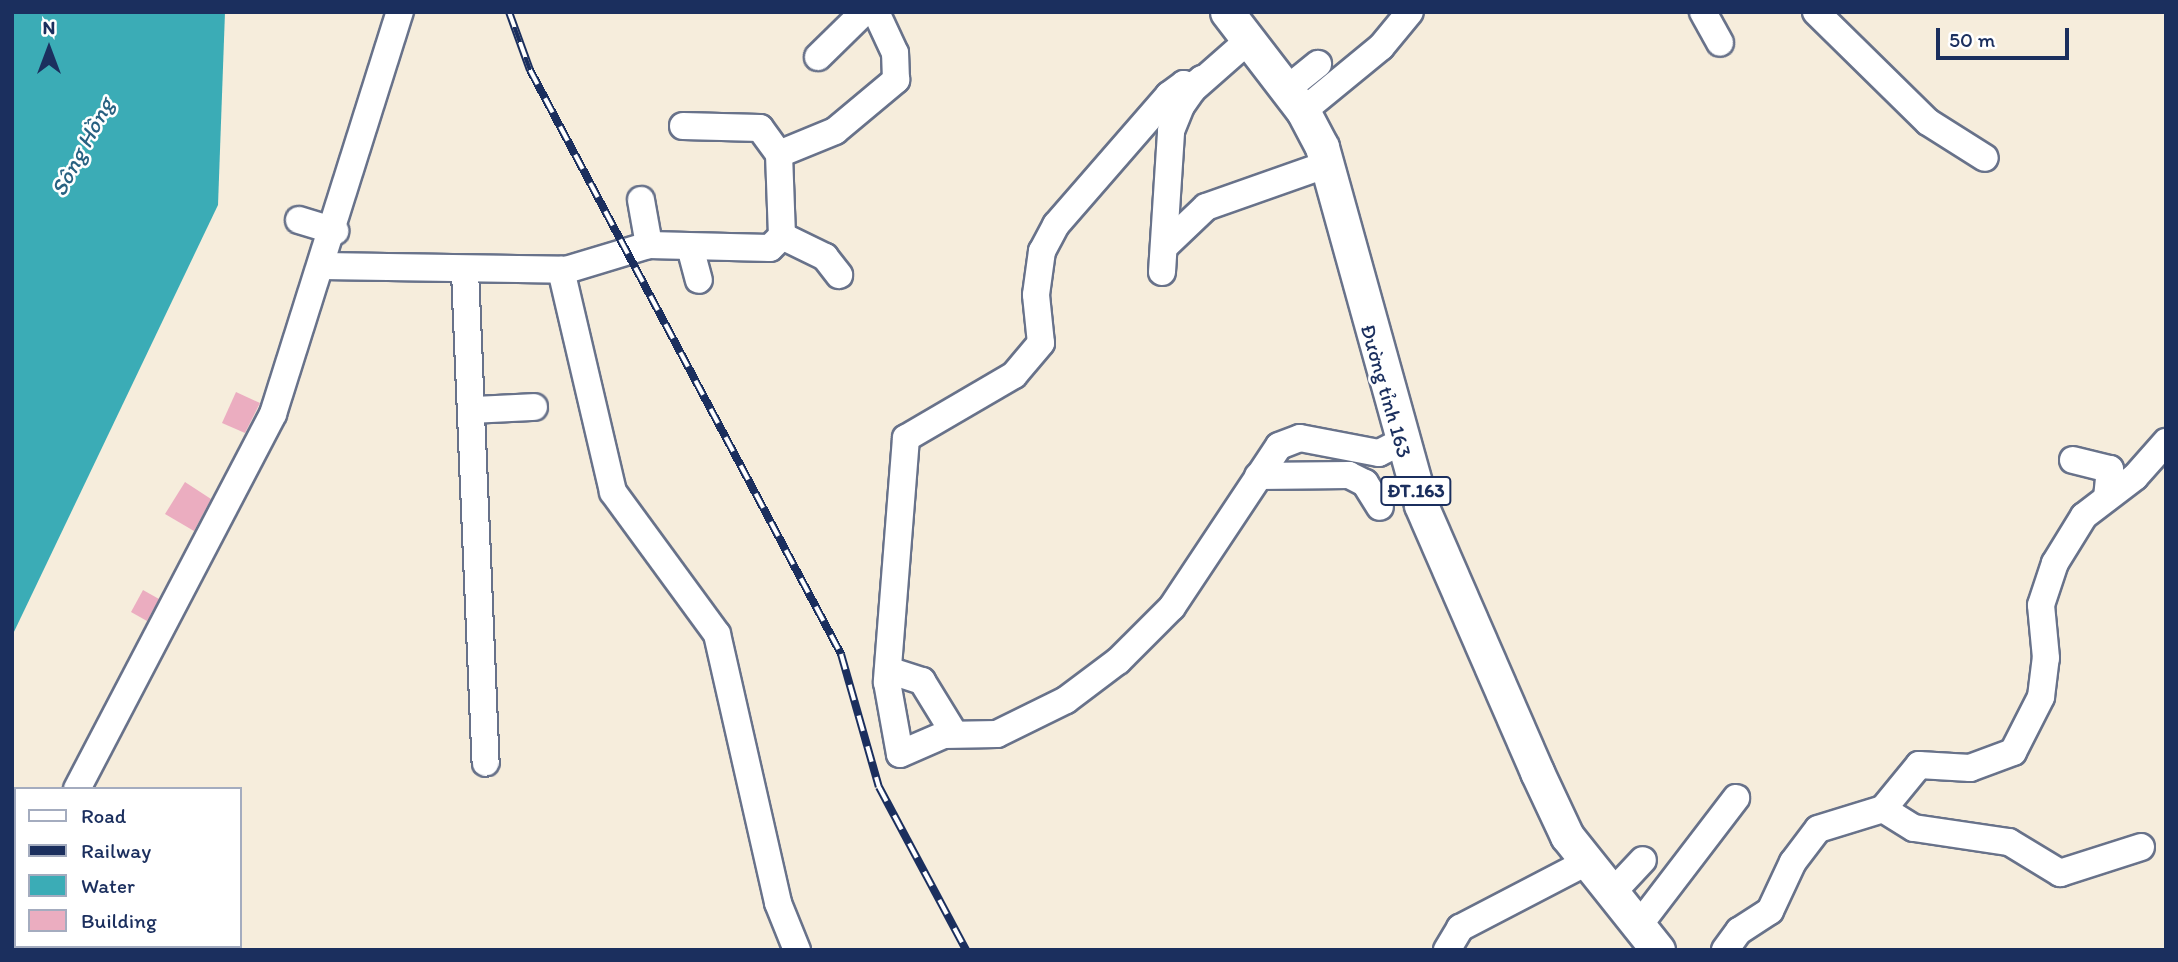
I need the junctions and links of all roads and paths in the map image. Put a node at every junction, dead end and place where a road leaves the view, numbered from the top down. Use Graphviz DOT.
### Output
graph roads {
  1 [pos="400,12"];
  2 [pos="864,12"];
  3 [pos="876,12"];
  4 [pos="1227,12"];
  5 [pos="1410,12"];
  6 [pos="1703,12"];
  7 [pos="1816,12"];
  8 [pos="1249,40"];
  9 [pos="1720,43"];
  10 [pos="818,57"];
  11 [pos="1318,64"];
  12 [pos="1192,90"];
  13 [pos="1295,100"];
  14 [pos="682,126"];
  15 [pos="779,154"];
  16 [pos="1985,158"];
  17 [pos="1328,164"];
  18 [pos="640,200"];
  19 [pos="299,220"];
  20 [pos="335,231"];
  21 [pos="782,236"];
  22 [pos="649,245"];
  23 [pos="690,247"];
  24 [pos="323,266"];
  25 [pos="561,270"];
  26 [pos="466,271"];
  27 [pos="839,275"];
  28 [pos="699,280"];
  29 [pos="534,407"];
  30 [pos="473,410"];
  31 [pos="1399,443"];
  32 [pos="2164,450"];
  33 [pos="2073,460"];
  34 [pos="1258,476"];
  35 [pos="2107,498"];
  36 [pos="1380,508"];
  37 [pos="888,670"];
  38 [pos="954,733"];
  39 [pos="486,763"];
  40 [pos="78,787"];
  41 [pos="1736,798"];
  42 [pos="1883,809"];
  43 [pos="2141,847"];
  44 [pos="1643,860"];
  45 [pos="1587,862"];
  46 [pos="1612,893"];
  47 [pos="1648,937"];
  48 [pos="797,950"];
  49 [pos="1447,950"];
  50 [pos="1725,950"];
  1 -- 20 [label="street"];
  2 -- 10 [label="street"];
  3 -- 15 [label="street"];
  4 -- 8 [label="main road, Đường tỉnh 163 / ĐT.163"];
  5 -- 13 [label="street"];
  6 -- 9 [label="street"];
  7 -- 16 [label="street"];
  8 -- 12 [label="street"];
  8 -- 13 [label="main road, Đường tỉnh 163 / ĐT.163"];
  11 -- 13 [label="street"];
  12 -- 17 [label="street"];
  12 -- 37 [label="street"];
  13 -- 17 [label="main road, Đường tỉnh 163 / ĐT.163"];
  14 -- 15 [label="street"];
  15 -- 21 [label="street"];
  17 -- 31 [label="main road, Đường tỉnh 163 / ĐT.163"];
  18 -- 22 [label="street"];
  19 -- 20 [label="street"];
  20 -- 24 [label="street"];
  21 -- 23 [label="street"];
  21 -- 27 [label="street"];
  22 -- 23 [label="street"];
  22 -- 25 [label="street"];
  23 -- 28 [label="street"];
  24 -- 26 [label="street"];
  24 -- 40 [label="street"];
  25 -- 26 [label="street"];
  25 -- 48 [label="street"];
  26 -- 30 [label="street"];
  29 -- 30 [label="street"];
  30 -- 39 [label="street"];
  31 -- 34 [label="street"];
  31 -- 45 [label="main road, Đường tỉnh 163 / ĐT.163"];
  32 -- 35 [label="street"];
  33 -- 35 [label="street"];
  34 -- 36 [label="street"];
  34 -- 38 [label="street"];
  35 -- 42 [label="street"];
  37 -- 38 [label="street"];
  37 -- 38 [label="street"];
  41 -- 47 [label="street"];
  42 -- 43 [label="street"];
  42 -- 50 [label="street"];
  44 -- 46 [label="street"];
  45 -- 46 [label="main road, Đường tỉnh 163 / ĐT.163"];
  45 -- 49 [label="street"];
  46 -- 47 [label="main road, Đường tỉnh 163 / ĐT.163"];
}
